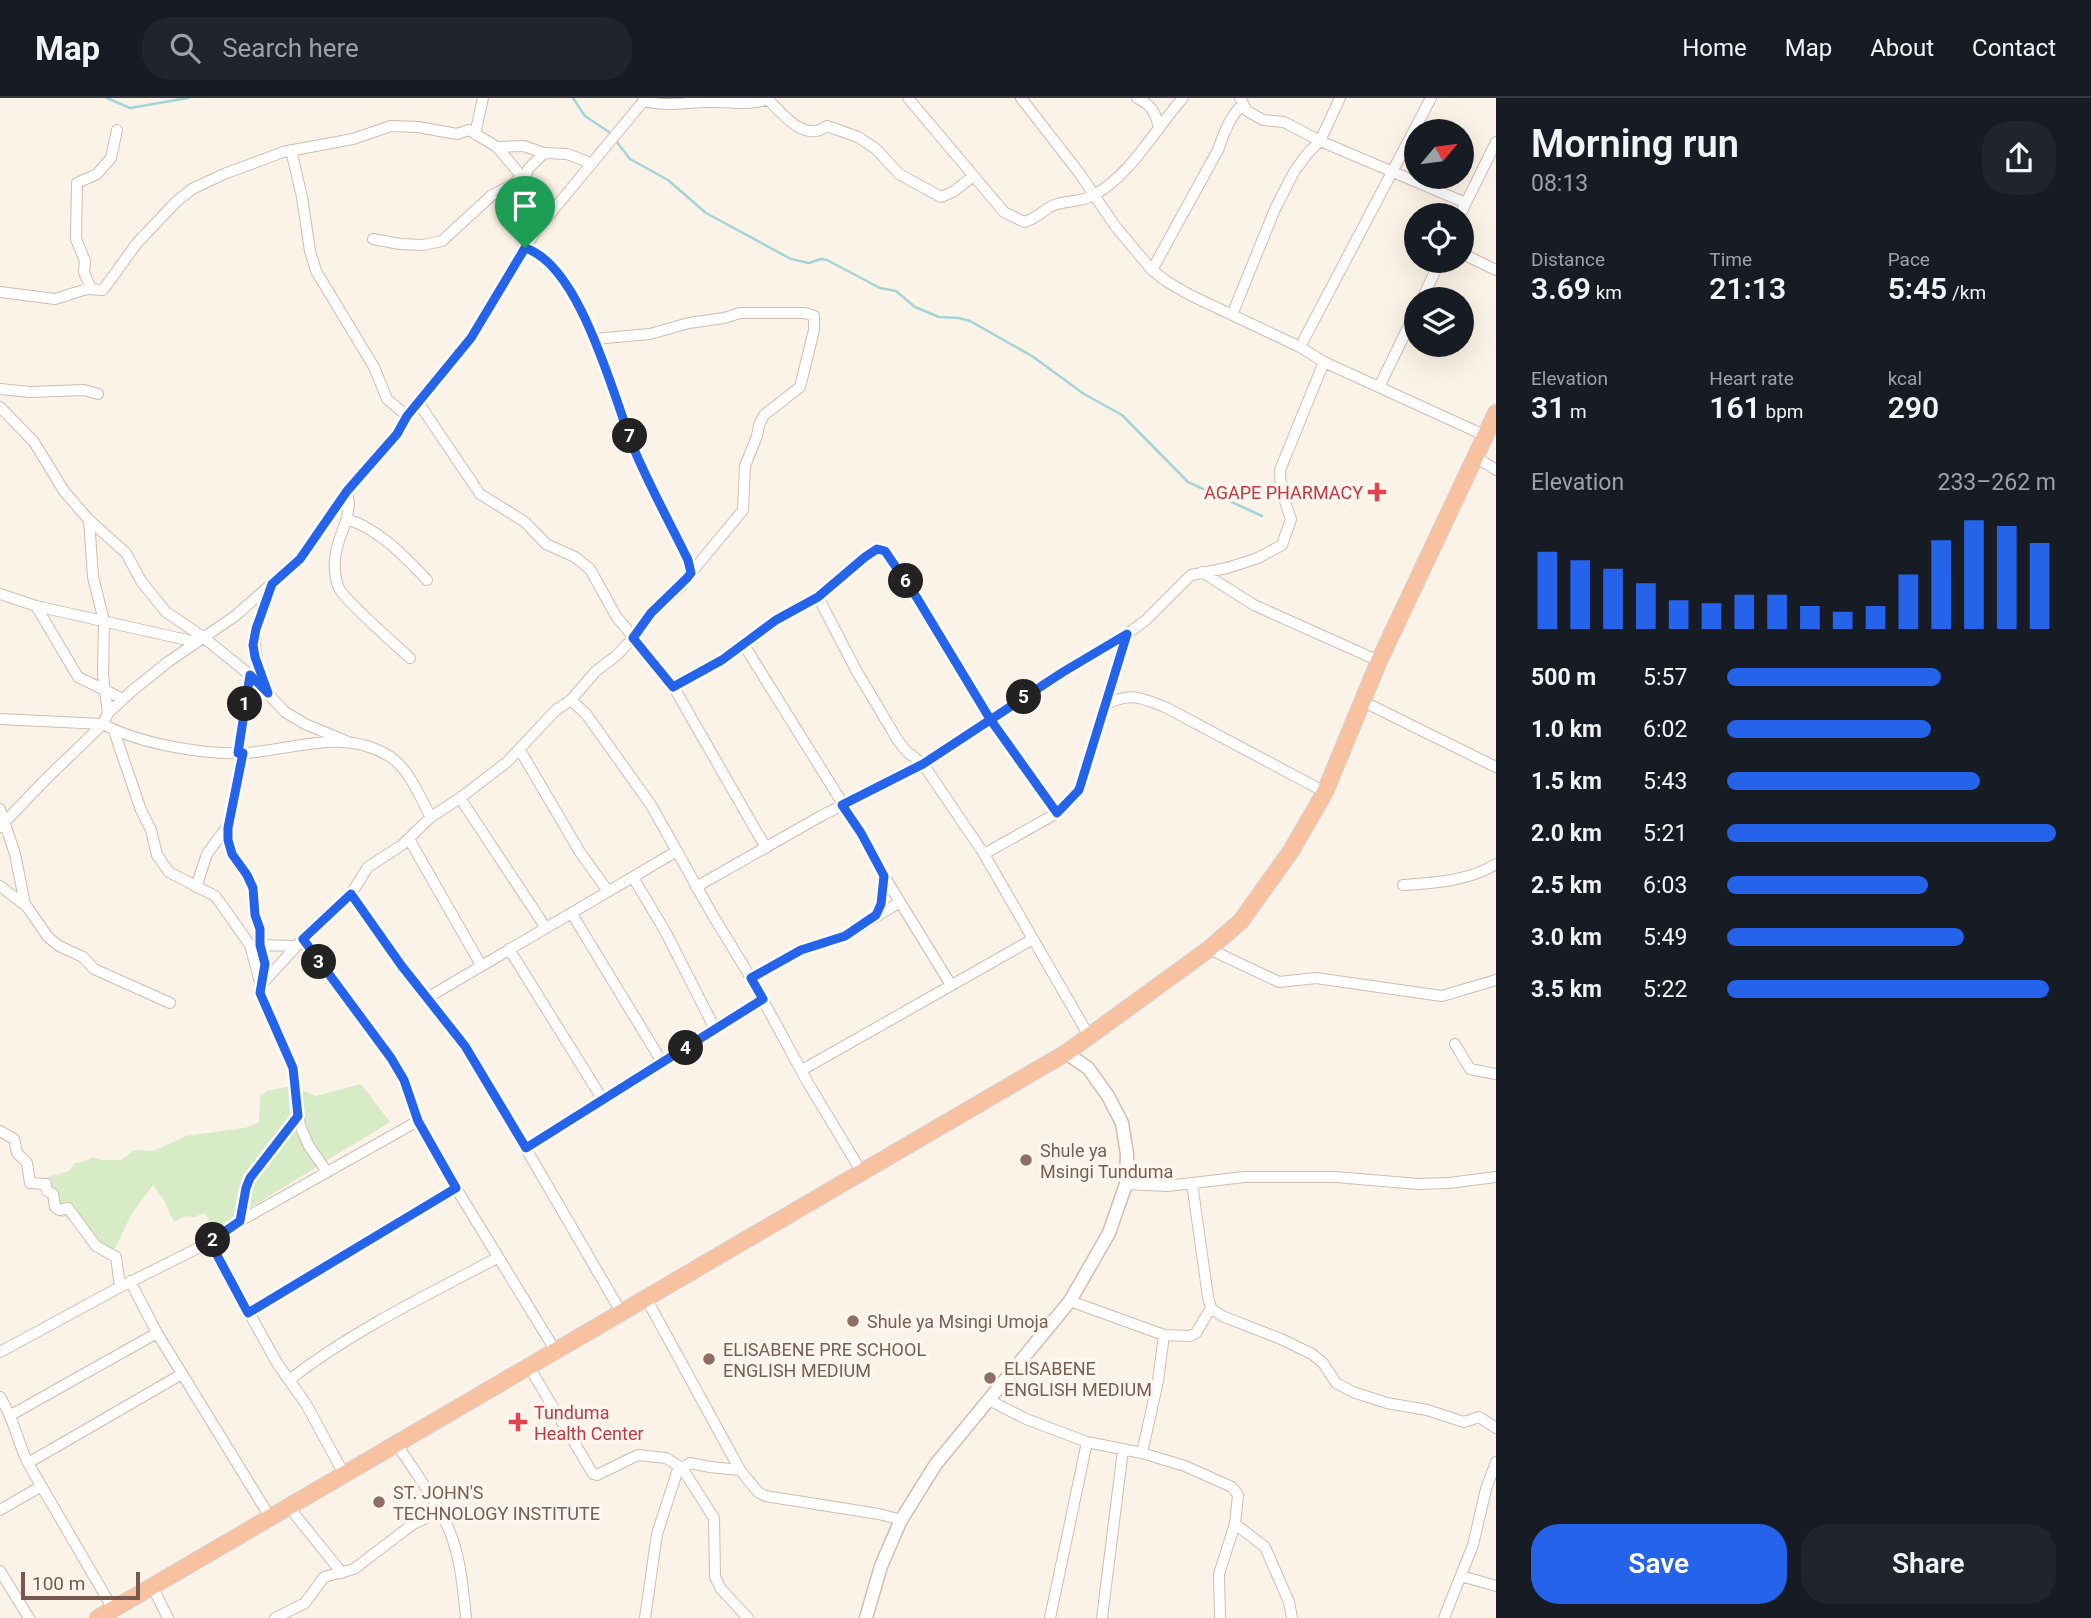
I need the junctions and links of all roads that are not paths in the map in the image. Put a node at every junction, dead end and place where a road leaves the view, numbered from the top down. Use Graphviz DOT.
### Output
graph roads {
  1 [pos="483,98"];
  2 [pos="908,98"];
  3 [pos="1021,98"];
  4 [pos="1137,98"];
  5 [pos="1182,98"];
  6 [pos="1340,98"];
  7 [pos="1431,98"];
  8 [pos="645,99"];
  9 [pos="769,99"];
  10 [pos="1241,102"];
  11 [pos="1158,129"];
  12 [pos="117,130"];
  13 [pos="475,134"];
  14 [pos="1320,141"];
  15 [pos="1496,142"];
  16 [pos="497,147"];
  17 [pos="291,150"];
  18 [pos="544,153"];
  19 [pos="591,163"];
  20 [pos="1391,173"];
  21 [pos="523,177"];
  22 [pos="972,177"];
  23 [pos="1094,195"];
  24 [pos="1466,202"];
  25 [pos="536,232"];
  26 [pos="373,239"];
  27 [pos="525,248"];
  28 [pos="1474,259"];
  29 [pos="1152,270"];
  30 [pos="1496,270"];
  31 [pos="91,289"];
  32 [pos="0,292"];
  33 [pos="1232,315"];
  34 [pos="1404,336"];
  35 [pos="594,339"];
  36 [pos="1300,347"];
  37 [pos="1324,362"];
  38 [pos="1379,387"];
  39 [pos="0,388"];
  40 [pos="98,394"];
  41 [pos="418,402"];
  42 [pos="0,407"];
  43 [pos="407,416"];
  44 [pos="1495,417"];
  45 [pos="1486,436"];
  46 [pos="1476,457"];
  47 [pos="1496,470"];
  48 [pos="347,491"];
  49 [pos="347,519"];
  50 [pos="89,520"];
  51 [pos="1202,572"];
  52 [pos="691,573"];
  53 [pos="427,580"];
  54 [pos="272,584"];
  55 [pos="0,594"];
  56 [pos="818,597"];
  57 [pos="36,606"];
  58 [pos="104,621"];
  59 [pos="1127,634"];
  60 [pos="633,638"];
  61 [pos="200,639"];
  62 [pos="744,646"];
  63 [pos="410,659"];
  64 [pos="1379,661"];
  65 [pos="250,675"];
  66 [pos="673,687"];
  67 [pos="105,692"];
  68 [pos="268,693"];
  69 [pos="123,699"];
  70 [pos="571,700"];
  71 [pos="1362,701"];
  72 [pos="1107,704"];
  73 [pos="108,713"];
  74 [pos="0,719"];
  75 [pos="990,719"];
  76 [pos="103,724"];
  77 [pos="114,731"];
  78 [pos="351,743"];
  79 [pos="520,750"];
  80 [pos="240,753"];
  81 [pos="923,764"];
  82 [pos="1496,767"];
  83 [pos="1325,792"];
  84 [pos="460,799"];
  85 [pos="842,805"];
  86 [pos="0,808"];
  87 [pos="1057,813"];
  88 [pos="431,817"];
  89 [pos="2,825"];
  90 [pos="228,828"];
  91 [pos="409,839"];
  92 [pos="765,848"];
  93 [pos="677,851"];
  94 [pos="984,854"];
  95 [pos="1496,864"];
  96 [pos="884,876"];
  97 [pos="634,879"];
  98 [pos="1403,885"];
  99 [pos="0,886"];
  100 [pos="196,887"];
  101 [pos="696,887"];
  102 [pos="607,891"];
  103 [pos="351,894"];
  104 [pos="900,902"];
  105 [pos="26,906"];
  106 [pos="572,914"];
  107 [pos="876,915"];
  108 [pos="545,928"];
  109 [pos="1033,939"];
  110 [pos="300,942"];
  111 [pos="255,945"];
  112 [pos="509,949"];
  113 [pos="1209,949"];
  114 [pos="481,964"];
  115 [pos="751,978"];
  116 [pos="1496,980"];
  117 [pos="262,985"];
  118 [pos="951,985"];
  119 [pos="427,998"];
  120 [pos="763,999"];
  121 [pos="170,1003"];
  122 [pos="715,1030"];
  123 [pos="1089,1036"];
  124 [pos="1455,1044"];
  125 [pos="1066,1053"];
  126 [pos="662,1062"];
  127 [pos="802,1070"];
  128 [pos="1496,1074"];
  129 [pos="603,1100"];
  130 [pos="298,1116"];
  131 [pos="418,1121"];
  132 [pos="0,1130"];
  133 [pos="526,1148"];
  134 [pos="860,1171"];
  135 [pos="327,1172"];
  136 [pos="1496,1177"];
  137 [pos="1192,1183"];
  138 [pos="1126,1184"];
  139 [pos="456,1188"];
  140 [pos="240,1221"];
  141 [pos="210,1242"];
  142 [pos="497,1258"];
  143 [pos="130,1281"];
  144 [pos="120,1287"];
  145 [pos="646,1298"];
  146 [pos="1070,1301"];
  147 [pos="1211,1307"];
  148 [pos="621,1312"];
  149 [pos="248,1313"];
  150 [pos="158,1333"];
  151 [pos="1164,1335"];
  152 [pos="555,1350"];
  153 [pos="0,1352"];
  154 [pos="528,1365"];
  155 [pos="182,1374"];
  156 [pos="289,1380"];
  157 [pos="0,1397"];
  158 [pos="989,1400"];
  159 [pos="12,1415"];
  160 [pos="1496,1428"];
  161 [pos="1087,1442"];
  162 [pos="396,1443"];
  163 [pos="1123,1450"];
  164 [pos="1142,1452"];
  165 [pos="1496,1462"];
  166 [pos="28,1463"];
  167 [pos="681,1467"];
  168 [pos="740,1470"];
  169 [pos="344,1474"];
  170 [pos="40,1487"];
  171 [pos="288,1506"];
  172 [pos="0,1510"];
  173 [pos="440,1512"];
  174 [pos="270,1517"];
  175 [pos="901,1520"];
  176 [pos="1236,1524"];
  177 [pos="0,1572"];
  178 [pos="342,1573"];
  179 [pos="1461,1576"];
  180 [pos="1496,1586"];
  181 [pos="153,1588"];
  182 [pos="113,1609"];
  183 [pos="29,1618"];
  184 [pos="97,1618"];
  185 [pos="168,1618"];
  186 [pos="275,1618"];
  187 [pos="466,1618"];
  188 [pos="645,1618"];
  189 [pos="748,1618"];
  190 [pos="866,1618"];
  191 [pos="1050,1618"];
  192 [pos="1102,1618"];
  193 [pos="1220,1618"];
  194 [pos="1292,1618"];
  195 [pos="1444,1618"];
  1 -- 13 [label="street"];
  2 -- 22 [label="street"];
  3 -- 23 [label="street"];
  4 -- 11 [label="street"];
  5 -- 11 [label="street"];
  6 -- 14 [label="street"];
  7 -- 20 [label="street"];
  8 -- 9 [label="street"];
  8 -- 19 [label="street"];
  9 -- 22 [label="street"];
  10 -- 14 [label="street"];
  10 -- 29 [label="street"];
  11 -- 23 [label="street"];
  12 -- 31 [label="street"];
  13 -- 16 [label="street"];
  13 -- 17 [label="street"];
  14 -- 20 [label="street"];
  14 -- 33 [label="street"];
  15 -- 24 [label="street"];
  16 -- 18 [label="street"];
  16 -- 21 [label="street"];
  17 -- 31 [label="street"];
  17 -- 43 [label="street"];
  18 -- 19 [label="street"];
  18 -- 21 [label="street"];
  19 -- 25 [label="street"];
  20 -- 24 [label="street"];
  20 -- 36 [label="street"];
  21 -- 25 [label="street"];
  21 -- 26 [label="street"];
  22 -- 23 [label="street"];
  23 -- 29 [label="street"];
  25 -- 27 [label="street"];
  27 -- 35 [label="street"];
  27 -- 41 [label="street"];
  28 -- 30 [label="street"];
  29 -- 33 [label="street"];
  31 -- 32 [label="street"];
  33 -- 36 [label="street"];
  34 -- 38 [label="street"];
  35 -- 52 [label="street"];
  35 -- 52 [label="street"];
  36 -- 37 [label="street"];
  37 -- 38 [label="street"];
  37 -- 51 [label="street"];
  38 -- 45 [label="street"];
  39 -- 40 [label="street"];
  41 -- 43 [label="street"];
  41 -- 60 [label="street"];
  42 -- 50 [label="street"];
  43 -- 48 [label="street"];
  44 -- 45 [label="highway"];
  45 -- 46 [label="highway"];
  46 -- 47 [label="street"];
  46 -- 64 [label="highway"];
  48 -- 49 [label="street"];
  48 -- 54 [label="street"];
  49 -- 53 [label="street"];
  49 -- 63 [label="street"];
  50 -- 58 [label="street"];
  50 -- 61 [label="street"];
  51 -- 59 [label="street"];
  51 -- 64 [label="street"];
  52 -- 60 [label="street"];
  54 -- 61 [label="street"];
  54 -- 68 [label="street"];
  55 -- 57 [label="street"];
  56 -- 62 [label="street"];
  56 -- 75 [label="street"];
  56 -- 81 [label="street"];
  57 -- 58 [label="street"];
  57 -- 67 [label="street"];
  58 -- 61 [label="street"];
  58 -- 67 [label="street"];
  59 -- 72 [label="street"];
  59 -- 75 [label="street"];
  60 -- 66 [label="street"];
  60 -- 70 [label="street"];
  61 -- 65 [label="street"];
  61 -- 69 [label="street"];
  62 -- 66 [label="street"];
  62 -- 85 [label="street"];
  64 -- 71 [label="highway"];
  65 -- 68 [label="street"];
  65 -- 80 [label="street"];
  66 -- 92 [label="street"];
  67 -- 69 [label="street"];
  67 -- 73 [label="street"];
  68 -- 78 [label="street"];
  69 -- 73 [label="street"];
  70 -- 79 [label="street"];
  70 -- 93 [label="street"];
  71 -- 82 [label="street"];
  71 -- 83 [label="highway"];
  72 -- 83 [label="street"];
  72 -- 87 [label="street"];
  73 -- 76 [label="street"];
  74 -- 76 [label="street"];
  75 -- 81 [label="street"];
  75 -- 87 [label="street"];
  76 -- 77 [label="street"];
  76 -- 89 [label="street"];
  77 -- 80 [label="street"];
  77 -- 100 [label="street"];
  78 -- 80 [label="street"];
  78 -- 88 [label="street"];
  79 -- 84 [label="street"];
  79 -- 102 [label="street"];
  80 -- 90 [label="street"];
  81 -- 85 [label="street"];
  81 -- 94 [label="street"];
  83 -- 113 [label="highway"];
  84 -- 88 [label="street"];
  84 -- 108 [label="street"];
  85 -- 92 [label="street"];
  85 -- 96 [label="street"];
  86 -- 89 [label="street"];
  87 -- 94 [label="street"];
  88 -- 91 [label="street"];
  89 -- 105 [label="street"];
  90 -- 100 [label="street"];
  90 -- 111 [label="street"];
  91 -- 103 [label="street"];
  91 -- 114 [label="street"];
  92 -- 101 [label="street"];
  93 -- 97 [label="street"];
  93 -- 101 [label="street"];
  94 -- 109 [label="street"];
  95 -- 98 [label="street"];
  96 -- 104 [label="street"];
  96 -- 107 [label="street"];
  97 -- 102 [label="street"];
  97 -- 122 [label="street"];
  99 -- 105 [label="street"];
  100 -- 111 [label="street"];
  101 -- 115 [label="street"];
  102 -- 106 [label="street"];
  103 -- 110 [label="street"];
  103 -- 119 [label="street"];
  104 -- 107 [label="street"];
  104 -- 118 [label="street"];
  105 -- 121 [label="street"];
  106 -- 108 [label="street"];
  106 -- 126 [label="street"];
  107 -- 115 [label="street"];
  108 -- 112 [label="street"];
  109 -- 118 [label="street"];
  109 -- 123 [label="street"];
  110 -- 111 [label="street"];
  110 -- 117 [label="street"];
  110 -- 131 [label="street"];
  111 -- 117 [label="street"];
  112 -- 114 [label="street"];
  112 -- 129 [label="street"];
  113 -- 116 [label="street"];
  113 -- 123 [label="highway"];
  114 -- 119 [label="street"];
  115 -- 120 [label="street"];
  117 -- 130 [label="street"];
  118 -- 127 [label="street"];
  119 -- 133 [label="street"];
  120 -- 122 [label="street"];
  120 -- 127 [label="street"];
  122 -- 126 [label="street"];
  123 -- 125 [label="highway"];
  124 -- 128 [label="street"];
  125 -- 134 [label="highway"];
  125 -- 138 [label="street"];
  126 -- 129 [label="street"];
  127 -- 134 [label="street"];
  129 -- 133 [label="street"];
  130 -- 135 [label="street"];
  130 -- 140 [label="street"];
  131 -- 135 [label="street"];
  131 -- 139 [label="street"];
  132 -- 144 [label="street"];
  133 -- 148 [label="street"];
  134 -- 145 [label="highway"];
  135 -- 140 [label="street"];
  136 -- 137 [label="street"];
  137 -- 138 [label="street"];
  137 -- 147 [label="street"];
  138 -- 146 [label="street"];
  139 -- 142 [label="street"];
  139 -- 149 [label="street"];
  140 -- 141 [label="street"];
  141 -- 143 [label="street"];
  141 -- 149 [label="street"];
  142 -- 152 [label="street"];
  142 -- 156 [label="street"];
  143 -- 144 [label="street"];
  143 -- 150 [label="street"];
  144 -- 153 [label="street"];
  145 -- 148 [label="highway"];
  145 -- 168 [label="street"];
  146 -- 151 [label="street"];
  146 -- 158 [label="street"];
  147 -- 151 [label="street"];
  147 -- 160 [label="street"];
  148 -- 152 [label="highway"];
  149 -- 156 [label="street"];
  150 -- 155 [label="street"];
  150 -- 159 [label="street"];
  151 -- 164 [label="street"];
  152 -- 154 [label="highway"];
  154 -- 162 [label="highway"];
  154 -- 167 [label="street"];
  155 -- 166 [label="street"];
  155 -- 174 [label="street"];
  156 -- 169 [label="street"];
  157 -- 159 [label="street"];
  158 -- 161 [label="street"];
  158 -- 175 [label="street"];
  159 -- 166 [label="street"];
  161 -- 163 [label="street"];
  161 -- 191 [label="street"];
  162 -- 169 [label="highway"];
  162 -- 173 [label="street"];
  163 -- 164 [label="street"];
  163 -- 192 [label="street"];
  164 -- 176 [label="street"];
  165 -- 179 [label="street"];
  166 -- 170 [label="street"];
  167 -- 168 [label="street"];
  167 -- 188 [label="street"];
  167 -- 189 [label="street"];
  168 -- 175 [label="street"];
  169 -- 171 [label="highway"];
  170 -- 172 [label="street"];
  170 -- 182 [label="street"];
  171 -- 174 [label="highway"];
  171 -- 178 [label="street"];
  173 -- 178 [label="street"];
  173 -- 187 [label="street"];
  174 -- 181 [label="highway"];
  175 -- 190 [label="street"];
  176 -- 193 [label="street"];
  176 -- 194 [label="street"];
  177 -- 183 [label="street"];
  178 -- 186 [label="street"];
  179 -- 180 [label="street"];
  179 -- 195 [label="street"];
  181 -- 182 [label="highway"];
  181 -- 185 [label="street"];
  182 -- 184 [label="highway"];
}
